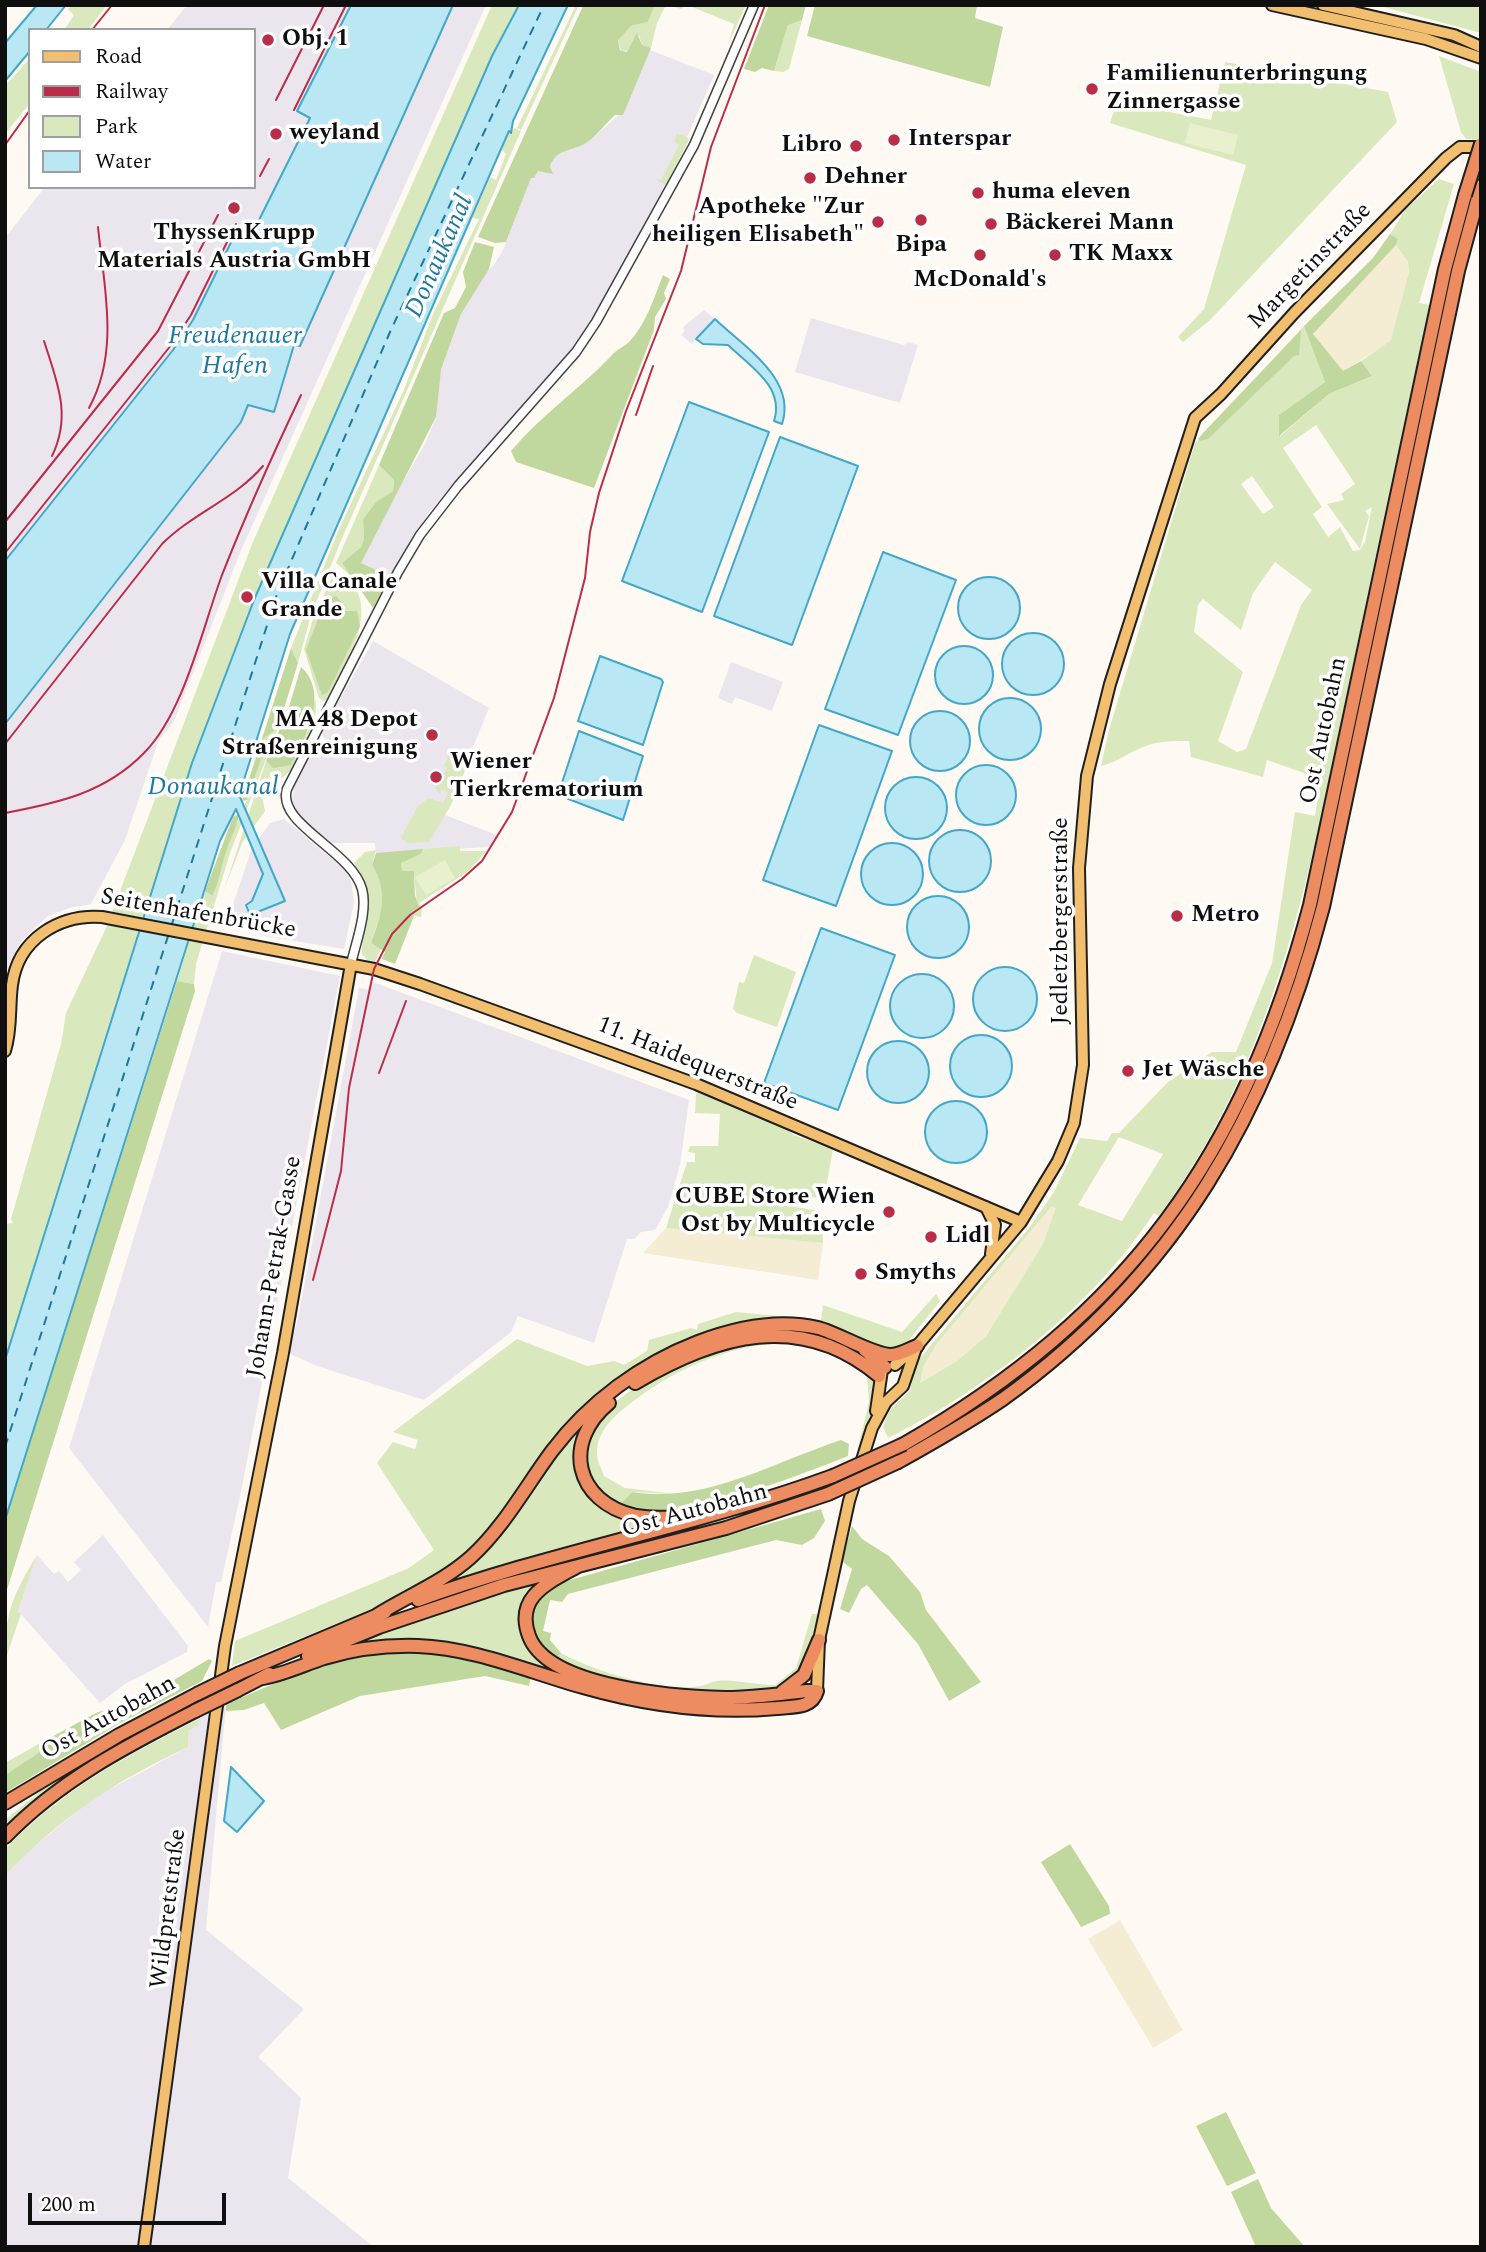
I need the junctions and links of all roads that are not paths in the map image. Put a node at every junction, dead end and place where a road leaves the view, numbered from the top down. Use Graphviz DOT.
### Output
graph roads {
  1 [pos="754,5"];
  2 [pos="1272,5"];
  3 [pos="1323,5"];
  4 [pos="1428,34"];
  5 [pos="1481,47"];
  6 [pos="1481,58"];
  7 [pos="1481,145"];
  8 [pos="1474,193"];
  9 [pos="1195,418"];
  10 [pos="351,964"];
  11 [pos="5,1051"];
  12 [pos="986,1207"];
  13 [pos="1021,1222"];
  14 [pos="989,1259"];
  15 [pos="853,1341"];
  16 [pos="917,1346"];
  17 [pos="885,1374"];
  18 [pos="905,1374"];
  19 [pos="895,1391"];
  20 [pos="872,1428"];
  21 [pos="724,1513"];
  22 [pos="578,1566"];
  23 [pos="237,1576"];
  24 [pos="377,1615"];
  25 [pos="819,1640"];
  26 [pos="263,1678"];
  27 [pos="817,1691"];
  28 [pos="777,1694"];
  29 [pos="5,1803"];
  30 [pos="5,1837"];
  31 [pos="145,2247"];
  1 -- 10 [label="street"];
  2 -- 4 [label="main road"];
  3 -- 4 [label="main road"];
  4 -- 5 [label="main road"];
  4 -- 6 [label="main road"];
  7 -- 8 [label="highway, bridge"];
  7 -- 9 [label="main road, Margetinstraße"];
  8 -- 21 [label="highway, Ost Autobahn, bridge"];
  8 -- 22 [label="highway, Ost Autobahn, bridge"];
  9 -- 13 [label="main road, Jedletzbergerstraße"];
  10 -- 11 [label="main road, Seitenhafenbrücke"];
  10 -- 12 [label="main road, 11. Haidequerstraße"];
  10 -- 23 [label="main road, Johann-Petrak-Gasse"];
  12 -- 13 [label="main road, 11. Haidequerstraße"];
  12 -- 14 [label="main road"];
  13 -- 14 [label="main road, Jedletzbergerstraße"];
  14 -- 16 [label="main road, Jedletzbergerstraße"];
  15 -- 16 [label="highway"];
  15 -- 17 [label="highway"];
  15 -- 24 [label="highway"];
  16 -- 17 [label="main road, Jedletzbergerstraße"];
  16 -- 18 [label="main road, Jedletzbergerstraße"];
  17 -- 18 [label="main road"];
  17 -- 19 [label="main road"];
  17 -- 20 [label="main road"];
  17 -- 21 [label="highway"];
  18 -- 19 [label="main road, Jedletzbergerstraße"];
  19 -- 20 [label="main road"];
  20 -- 25 [label="main road"];
  21 -- 24 [label="highway, Ost Autobahn"];
  22 -- 26 [label="highway, Ost Autobahn"];
  22 -- 28 [label="highway"];
  23 -- 31 [label="main road, Wildpretstraße"];
  24 -- 29 [label="highway, Ost Autobahn, bridge"];
  25 -- 27 [label="main road"];
  25 -- 28 [label="highway"];
  26 -- 27 [label="highway"];
  26 -- 30 [label="highway, Ost Autobahn, bridge"];
  27 -- 28 [label="highway"];
}
